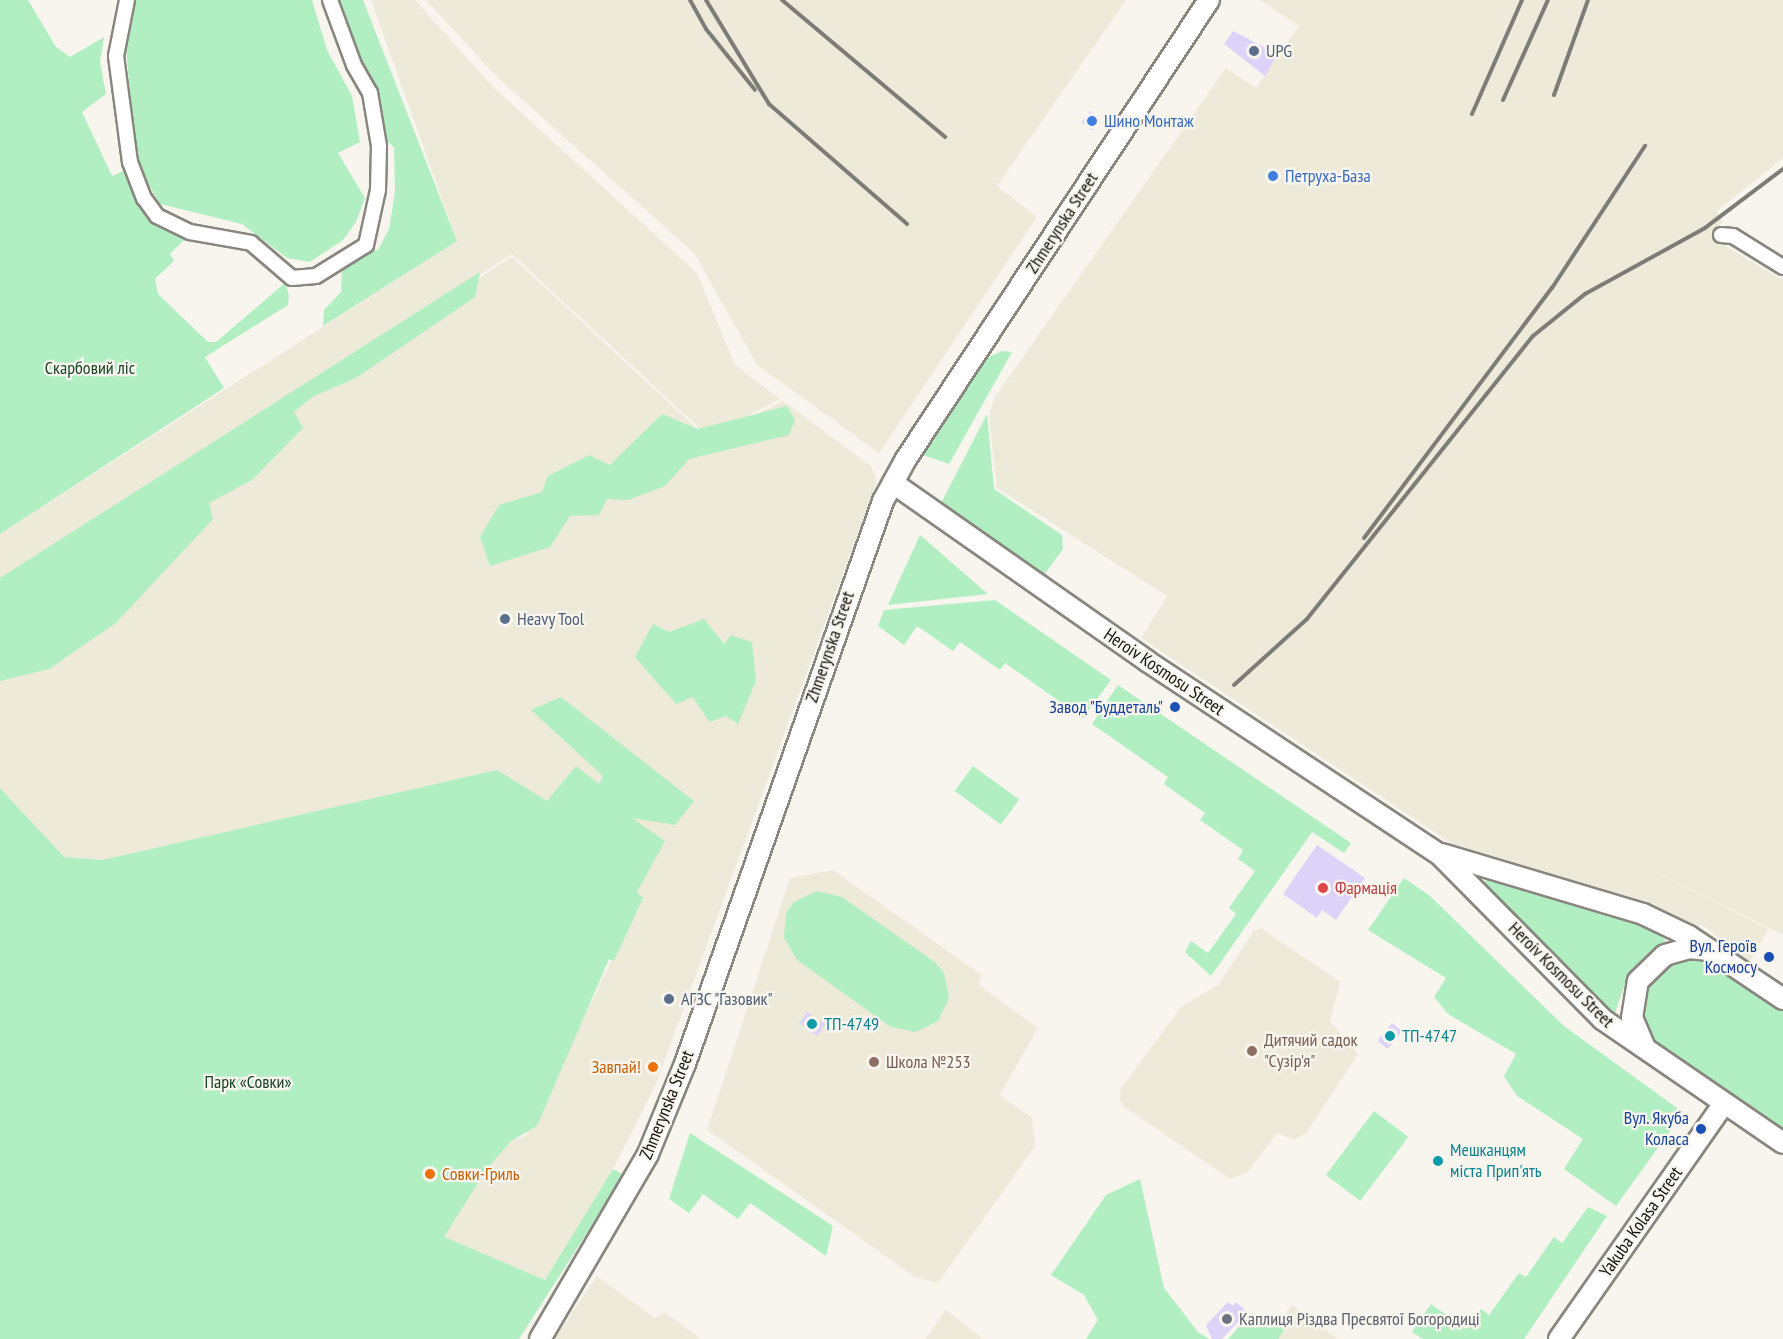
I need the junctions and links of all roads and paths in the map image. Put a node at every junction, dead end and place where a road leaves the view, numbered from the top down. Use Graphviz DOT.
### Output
graph roads {
  1 [pos="127,0"];
  2 [pos="330,0"];
  3 [pos="1209,0"];
  4 [pos="1721,235"];
  5 [pos="1783,267"];
  6 [pos="893,483"];
  7 [pos="1439,854"];
  8 [pos="1714,952"];
  9 [pos="1783,999"];
  10 [pos="1648,1052"];
  11 [pos="1724,1105"];
  12 [pos="1783,1143"];
  13 [pos="540,1339"];
  14 [pos="1559,1339"];
  1 -- 2 [label="street"];
  3 -- 6 [label="main road, Zhmerynska Street"];
  4 -- 5 [label="street"];
  6 -- 7 [label="main road, Heroiv Kosmosu Street"];
  6 -- 13 [label="main road, Zhmerynska Street"];
  7 -- 8 [label="main road, Heroiv Kosmosu Street"];
  7 -- 10 [label="main road, Heroiv Kosmosu Street"];
  8 -- 9 [label="main road, Heroiv Kosmosu Street"];
  8 -- 10 [label="main road"];
  10 -- 11 [label="main road, Heroiv Kosmosu Street"];
  11 -- 12 [label="main road, Heroiv Kosmosu Street"];
  11 -- 14 [label="main road, Yakuba Kolasa Street"];
}
